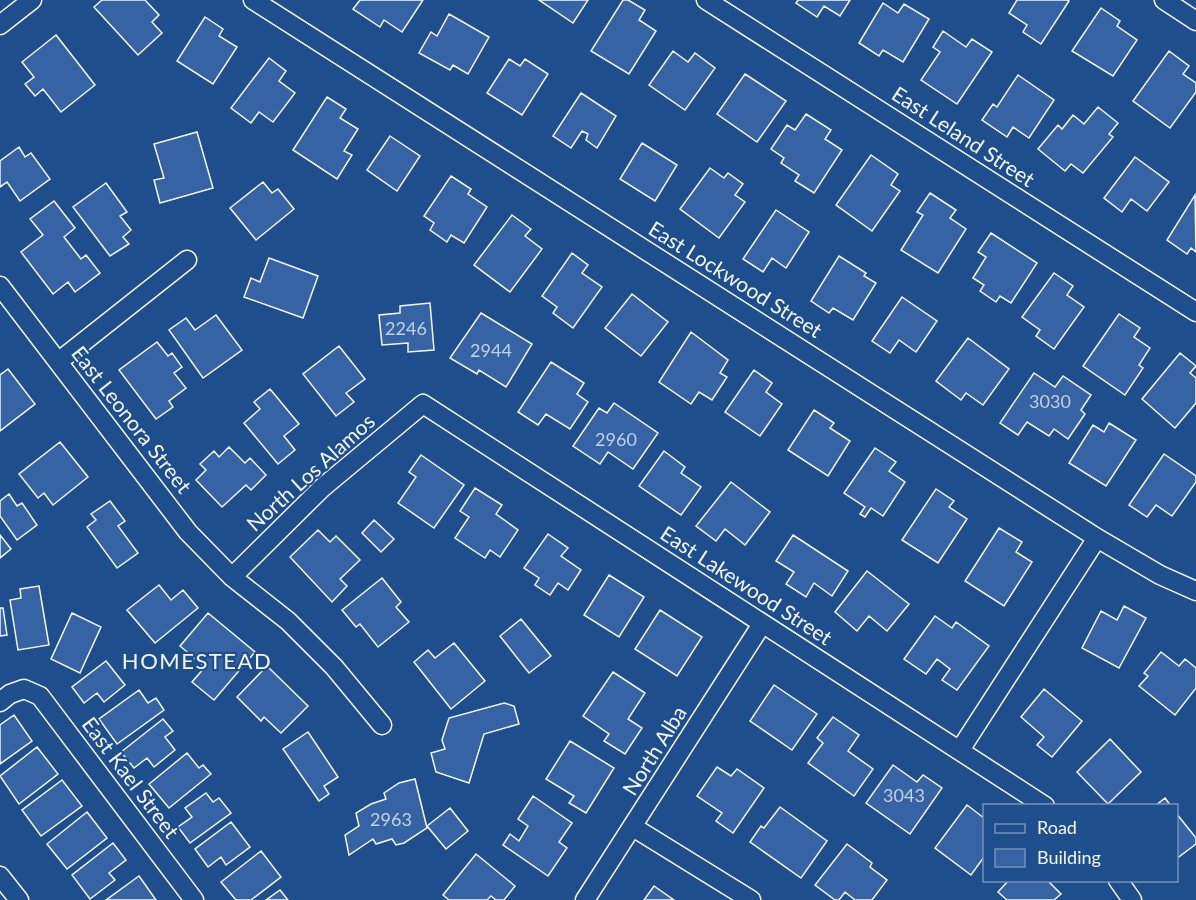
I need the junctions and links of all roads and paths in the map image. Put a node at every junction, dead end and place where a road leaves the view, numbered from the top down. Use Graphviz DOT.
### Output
graph roads {
  1 [pos="32,0"];
  2 [pos="253,0"];
  3 [pos="706,0"];
  4 [pos="1164,0"];
  5 [pos="1196,21"];
  6 [pos="0,25"];
  7 [pos="187,260"];
  8 [pos="0,286"];
  9 [pos="1196,312"];
  10 [pos="58,362"];
  11 [pos="423,404"];
  12 [pos="1097,538"];
  13 [pos="232,577"];
  14 [pos="1196,591"];
  15 [pos="762,624"];
  16 [pos="0,702"];
  17 [pos="382,725"];
  18 [pos="960,750"];
  19 [pos="1042,804"];
  20 [pos="633,827"];
  21 [pos="0,876"];
  22 [pos="1120,882"];
  23 [pos="19,900"];
  24 [pos="194,900"];
  25 [pos="585,900"];
  26 [pos="751,900"];
  27 [pos="1132,900"];
  1 -- 6 [label="street"];
  2 -- 12 [label="street, East Lockwood Street"];
  3 -- 9 [label="street, East Leland Street"];
  4 -- 5 [label="street"];
  7 -- 10 [label="street"];
  8 -- 10 [label="street, East Leonora Street"];
  10 -- 13 [label="street, East Leonora Street"];
  11 -- 13 [label="street, North Los Alamos"];
  11 -- 15 [label="street, East Lakewood Street"];
  12 -- 14 [label="street, East Lockwood Street"];
  12 -- 18 [label="street"];
  13 -- 17 [label="street, East Leonora Street"];
  15 -- 18 [label="street, East Lakewood Street"];
  15 -- 20 [label="street, North Alba"];
  16 -- 24 [label="street, East Kael Street"];
  18 -- 19 [label="street, East Lakewood Street"];
  20 -- 25 [label="street, North Alba"];
  20 -- 26 [label="street"];
  21 -- 23 [label="street"];
  22 -- 27 [label="street"];
}
